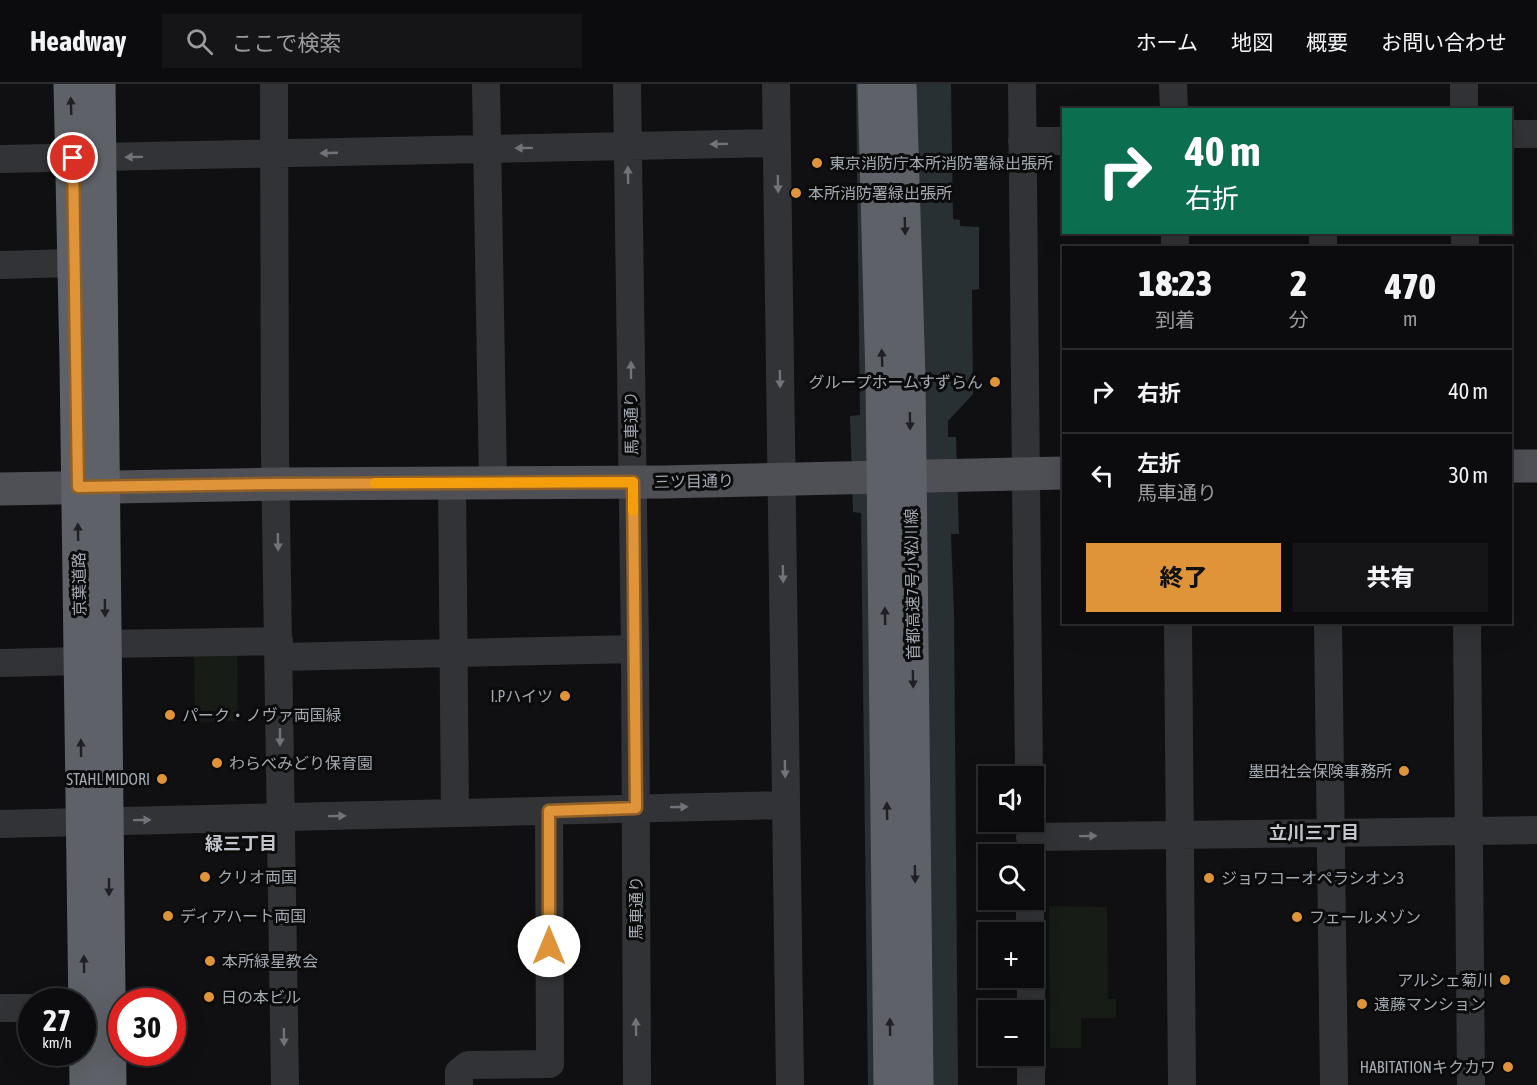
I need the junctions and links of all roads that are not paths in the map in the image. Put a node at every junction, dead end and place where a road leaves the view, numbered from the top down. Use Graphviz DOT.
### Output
graph roads {
  1 [pos="70,84"];
  2 [pos="99,84"];
  3 [pos="274,84"];
  4 [pos="486,84"];
  5 [pos="627,84"];
  6 [pos="776,84"];
  7 [pos="874,84"];
  8 [pos="900,84"];
  9 [pos="1022,84"];
  10 [pos="1173,84"];
  11 [pos="1464,84"];
  12 [pos="1174,108"];
  13 [pos="1464,108"];
  14 [pos="1512,134"];
  15 [pos="1537,134"];
  16 [pos="1022,141"];
  17 [pos="1062,141"];
  18 [pos="777,143"];
  19 [pos="628,145"];
  20 [pos="486,149"];
  21 [pos="275,154"];
  22 [pos="87,158"];
  23 [pos="0,159"];
  24 [pos="74,263"];
  25 [pos="0,265"];
  26 [pos="1512,466"];
  27 [pos="1537,466"];
  28 [pos="1062,473"];
  29 [pos="1026,474"];
  30 [pos="782,480"];
  31 [pos="452,482"];
  32 [pos="493,482"];
  33 [pos="633,482"];
  34 [pos="277,484"];
  35 [pos="91,487"];
  36 [pos="0,489"];
  37 [pos="1178,624"];
  38 [pos="1328,624"];
  39 [pos="1467,624"];
  40 [pos="280,649"];
  41 [pos="635,649"];
  42 [pos="93,653"];
  43 [pos="454,653"];
  44 [pos="0,663"];
  45 [pos="1029,766"];
  46 [pos="786,805"];
  47 [pos="636,808"];
  48 [pos="549,811"];
  49 [pos="454,813"];
  50 [pos="280,817"];
  51 [pos="95,821"];
  52 [pos="0,824"];
  53 [pos="1537,830"];
  54 [pos="1469,831"];
  55 [pos="1330,833"];
  56 [pos="1180,835"];
  57 [pos="1030,838"];
  58 [pos="85,988"];
  59 [pos="0,1008"];
  60 [pos="18,1008"];
  61 [pos="86,1066"];
  62 [pos="1031,1066"];
  63 [pos="86,1085"];
  64 [pos="110,1085"];
  65 [pos="285,1085"];
  66 [pos="459,1085"];
  67 [pos="638,1085"];
  68 [pos="790,1085"];
  69 [pos="891,1085"];
  70 [pos="917,1085"];
  71 [pos="1031,1085"];
  72 [pos="1182,1085"];
  73 [pos="1334,1085"];
  74 [pos="1471,1085"];
  22 -- 1 [label="highway, 京葉道路, one-way"];
  2 -- 22 [label="highway, 京葉道路"];
  3 -- 21 [label="street"];
  4 -- 20 [label="street"];
  5 -- 19 [label="street, 馬車通り"];
  6 -- 18 [label="street"];
  69 -- 7 [label="highway, 首都高速7号小松川線, one-way, bridge"];
  8 -- 70 [label="highway, 首都高速7号小松川線, one-way, bridge"];
  9 -- 16 [label="street"];
  10 -- 12 [label="street"];
  11 -- 13 [label="street"];
  14 -- 15 [label="street"];
  16 -- 17 [label="street"];
  16 -- 29 [label="street"];
  18 -- 19 [label="street, one-way"];
  18 -- 30 [label="street, one-way"];
  19 -- 20 [label="street, one-way"];
  33 -- 19 [label="street, 馬車通り, one-way"];
  20 -- 21 [label="street, one-way"];
  20 -- 32 [label="street"];
  21 -- 22 [label="street, one-way"];
  21 -- 34 [label="street"];
  22 -- 23 [label="street"];
  22 -- 24 [label="highway, 京葉道路"];
  22 -- 35 [label="highway, 京葉道路"];
  24 -- 25 [label="street"];
  24 -- 35 [label="highway, 京葉道路"];
  26 -- 27 [label="main road"];
  28 -- 29 [label="main road, 三ツ目通り"];
  29 -- 30 [label="main road, 三ツ目通り"];
  29 -- 45 [label="street"];
  30 -- 33 [label="main road, 三ツ目通り"];
  30 -- 46 [label="street, one-way"];
  31 -- 32 [label="main road, 三ツ目通り"];
  31 -- 34 [label="main road, 三ツ目通り"];
  31 -- 43 [label="street"];
  32 -- 33 [label="main road, 三ツ目通り"];
  33 -- 41 [label="street, 馬車通り"];
  34 -- 35 [label="main road, 三ツ目通り"];
  34 -- 40 [label="street, one-way"];
  35 -- 36 [label="main road, 三ツ目通り"];
  35 -- 42 [label="highway, 京葉道路"];
  37 -- 56 [label="street"];
  38 -- 55 [label="street"];
  39 -- 54 [label="street"];
  40 -- 42 [label="street"];
  40 -- 43 [label="street"];
  40 -- 50 [label="street, one-way"];
  41 -- 43 [label="street"];
  41 -- 47 [label="street, 馬車通り"];
  42 -- 44 [label="street"];
  42 -- 51 [label="highway, 京葉道路"];
  43 -- 49 [label="street"];
  47 -- 46 [label="street, one-way"];
  46 -- 68 [label="street"];
  47 -- 48 [label="street"];
  67 -- 47 [label="street, 馬車通り, one-way"];
  48 -- 49 [label="street"];
  48 -- 66 [label="street"];
  50 -- 49 [label="street, one-way"];
  51 -- 50 [label="street, one-way"];
  50 -- 65 [label="street, one-way"];
  51 -- 52 [label="street"];
  58 -- 51 [label="highway, 京葉道路, one-way"];
  51 -- 64 [label="highway, 京葉道路, one-way"];
  53 -- 54 [label="street"];
  54 -- 55 [label="street"];
  54 -- 74 [label="street"];
  55 -- 56 [label="street"];
  55 -- 73 [label="street"];
  57 -- 56 [label="street, one-way"];
  56 -- 72 [label="street"];
  59 -- 60 [label="street"];
  61 -- 63 [label="highway, 京葉道路"];
  62 -- 71 [label="street"];
}
